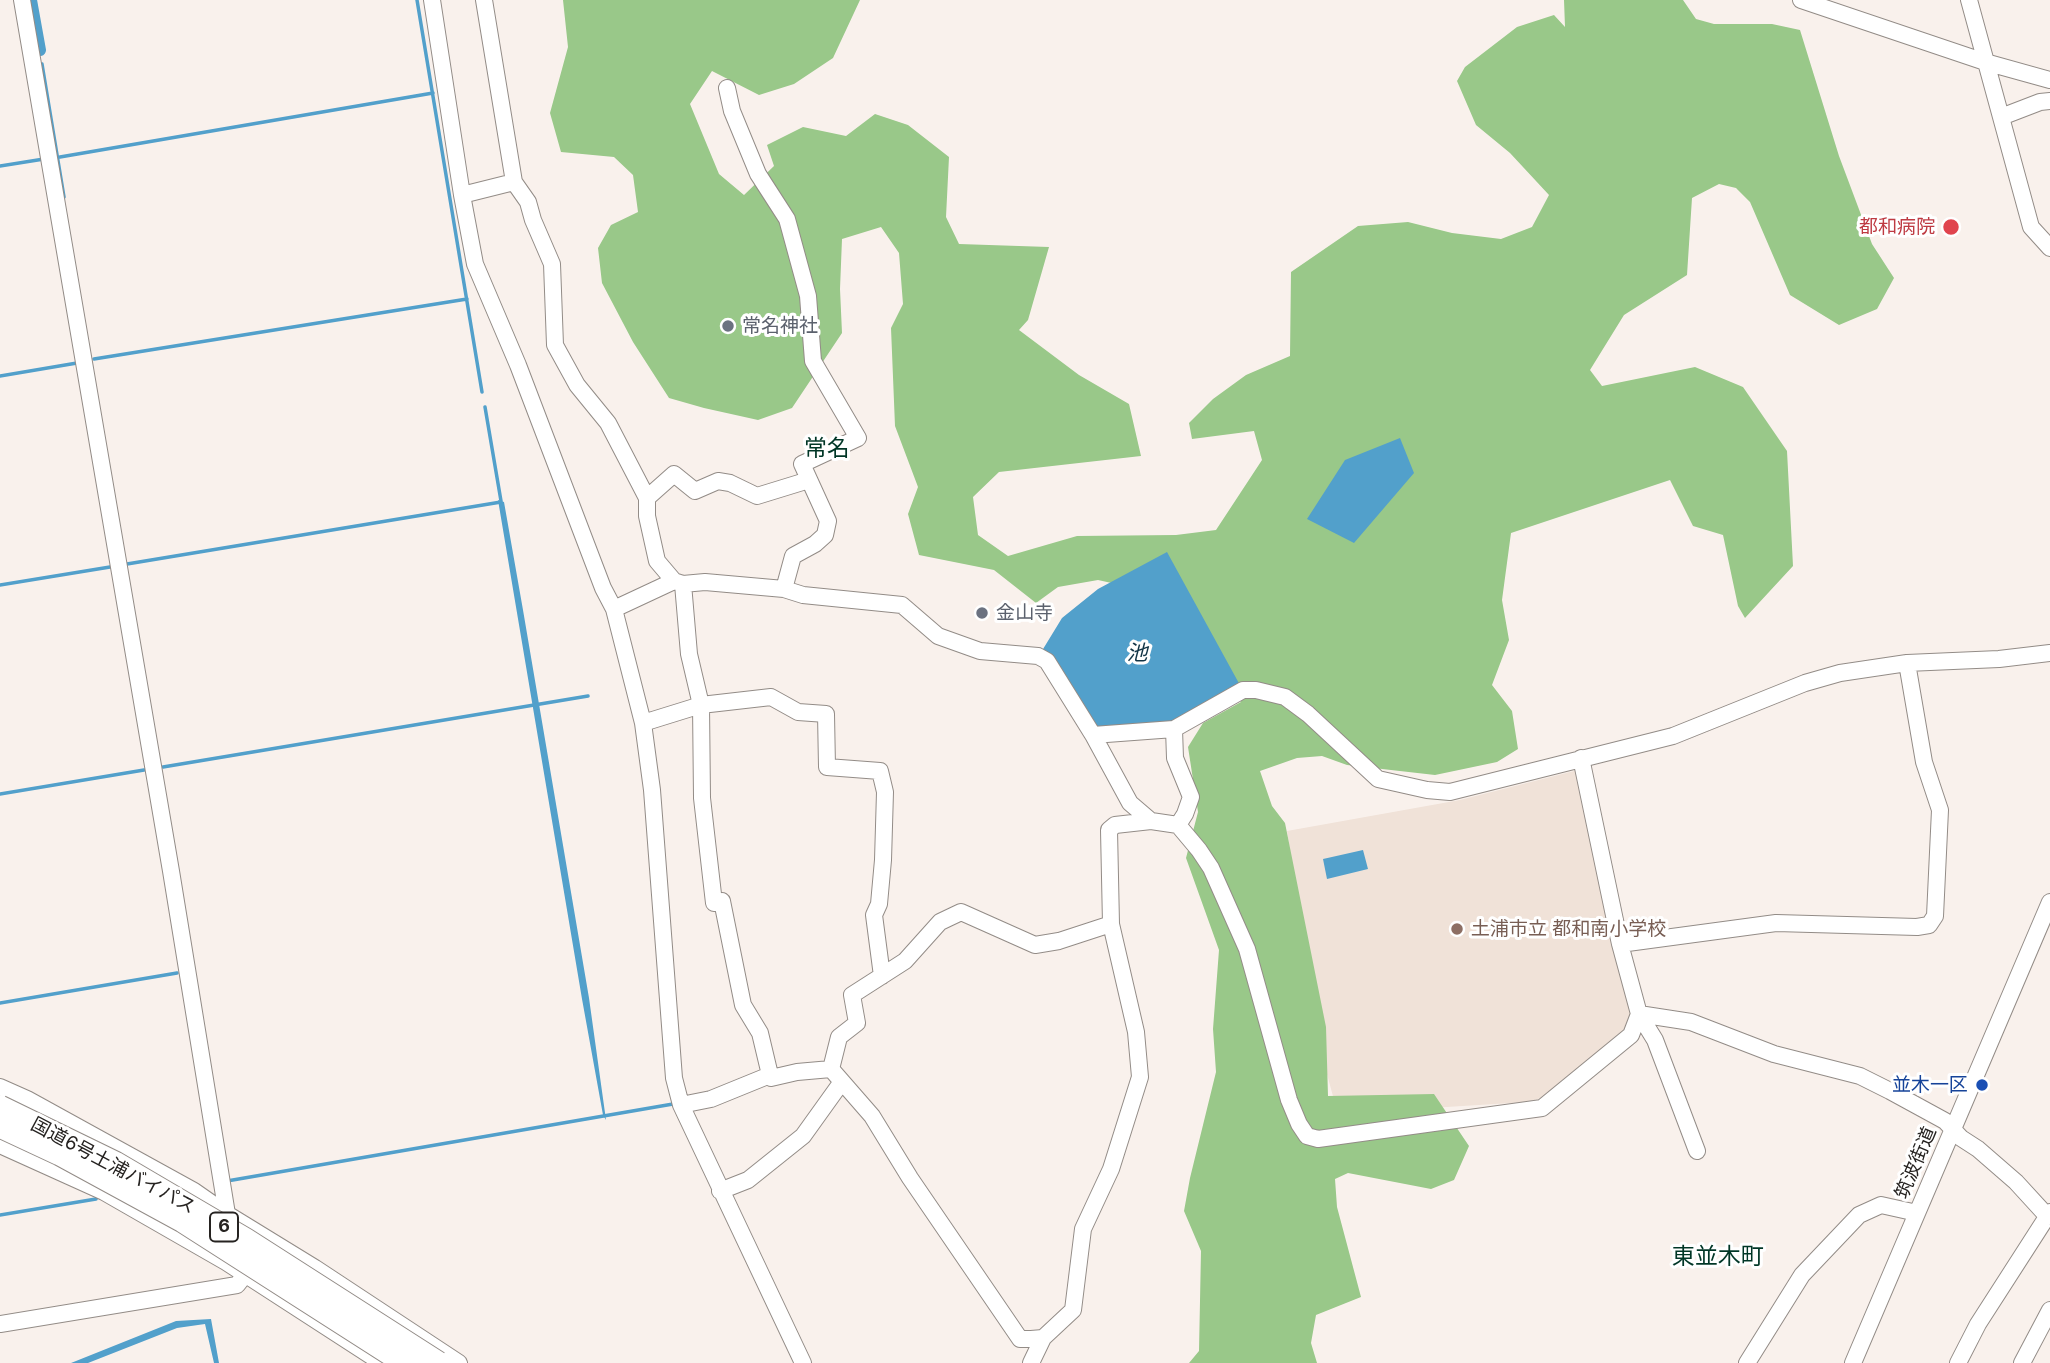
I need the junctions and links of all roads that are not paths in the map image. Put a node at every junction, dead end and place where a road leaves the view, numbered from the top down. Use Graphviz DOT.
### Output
graph roads {
  1 [pos="22,0"];
  2 [pos="432,0"];
  3 [pos="484,0"];
  4 [pos="1801,0"];
  5 [pos="1969,0"];
  6 [pos="1984,62"];
  7 [pos="2050,80"];
  8 [pos="727,88"];
  9 [pos="2050,101"];
  10 [pos="2001,117"];
  11 [pos="514,182"];
  12 [pos="462,195"];
  13 [pos="2050,248"];
  14 [pos="810,480"];
  15 [pos="646,498"];
  16 [pos="678,583"];
  17 [pos="784,589"];
  18 [pos="614,609"];
  19 [pos="2050,653"];
  20 [pos="1907,663"];
  21 [pos="701,705"];
  22 [pos="643,723"];
  23 [pos="1174,729"];
  24 [pos="1093,735"];
  25 [pos="1581,758"];
  26 [pos="1151,821"];
  27 [pos="1178,825"];
  28 [pos="2050,902"];
  29 [pos="1111,924"];
  30 [pos="2045,925"];
  31 [pos="1620,944"];
  32 [pos="882,976"];
  33 [pos="1639,1014"];
  34 [pos="831,1069"];
  35 [pos="770,1075"];
  36 [pos="841,1083"];
  37 [pos="0,1087"];
  38 [pos="681,1105"];
  39 [pos="0,1107"];
  40 [pos="0,1126"];
  41 [pos="1953,1130"];
  42 [pos="0,1145"];
  43 [pos="1697,1151"];
  44 [pos="720,1191"];
  45 [pos="1917,1213"];
  46 [pos="227,1214"];
  47 [pos="2049,1215"];
  48 [pos="245,1275"];
  49 [pos="2050,1310"];
  50 [pos="0,1324"];
  51 [pos="1043,1338"];
  52 [pos="382,1363"];
  53 [pos="405,1363"];
  54 [pos="438,1363"];
  55 [pos="459,1363"];
  56 [pos="803,1363"];
  57 [pos="1031,1363"];
  58 [pos="1747,1363"];
  59 [pos="1853,1363"];
  60 [pos="1958,1363"];
  61 [pos="2022,1363"];
  1 -- 46 [label="street"];
  2 -- 12 [label="street"];
  3 -- 11 [label="street"];
  4 -- 6 [label="street"];
  5 -- 6 [label="street"];
  6 -- 7 [label="street"];
  6 -- 10 [label="street"];
  8 -- 14 [label="street"];
  9 -- 10 [label="street"];
  10 -- 13 [label="street"];
  11 -- 12 [label="street"];
  11 -- 15 [label="street"];
  12 -- 18 [label="street"];
  14 -- 15 [label="street"];
  14 -- 17 [label="street"];
  15 -- 16 [label="street"];
  16 -- 17 [label="street"];
  16 -- 18 [label="street"];
  16 -- 21 [label="street"];
  17 -- 24 [label="street"];
  18 -- 22 [label="street"];
  19 -- 20 [label="street"];
  20 -- 25 [label="street"];
  20 -- 31 [label="street"];
  21 -- 22 [label="street"];
  21 -- 32 [label="street"];
  21 -- 35 [label="street"];
  22 -- 38 [label="street"];
  23 -- 24 [label="street"];
  23 -- 25 [label="street"];
  23 -- 27 [label="street"];
  24 -- 26 [label="street"];
  25 -- 31 [label="street"];
  26 -- 27 [label="street"];
  26 -- 29 [label="street"];
  27 -- 33 [label="street"];
  28 -- 30 [label="street, 筑波街道"];
  29 -- 32 [label="street"];
  29 -- 51 [label="street"];
  30 -- 41 [label="street, 筑波街道"];
  31 -- 33 [label="street"];
  32 -- 34 [label="street"];
  33 -- 41 [label="street"];
  33 -- 43 [label="street"];
  34 -- 35 [label="street"];
  34 -- 36 [label="street"];
  35 -- 38 [label="street"];
  36 -- 44 [label="street"];
  36 -- 51 [label="street"];
  37 -- 46 [label="street"];
  38 -- 44 [label="street"];
  39 -- 54 [label="highway, 国道6号土浦バイパス / 6, bridge"];
  40 -- 53 [label="highway, 国道6号土浦バイパス / 6, bridge"];
  41 -- 45 [label="street, 筑波街道"];
  41 -- 47 [label="street"];
  42 -- 48 [label="street"];
  44 -- 56 [label="street"];
  45 -- 58 [label="street"];
  45 -- 59 [label="street, 筑波街道"];
  46 -- 48 [label="street"];
  46 -- 55 [label="street"];
  47 -- 60 [label="street"];
  48 -- 50 [label="street"];
  48 -- 52 [label="street"];
  49 -- 61 [label="street"];
  51 -- 57 [label="street"];
}
